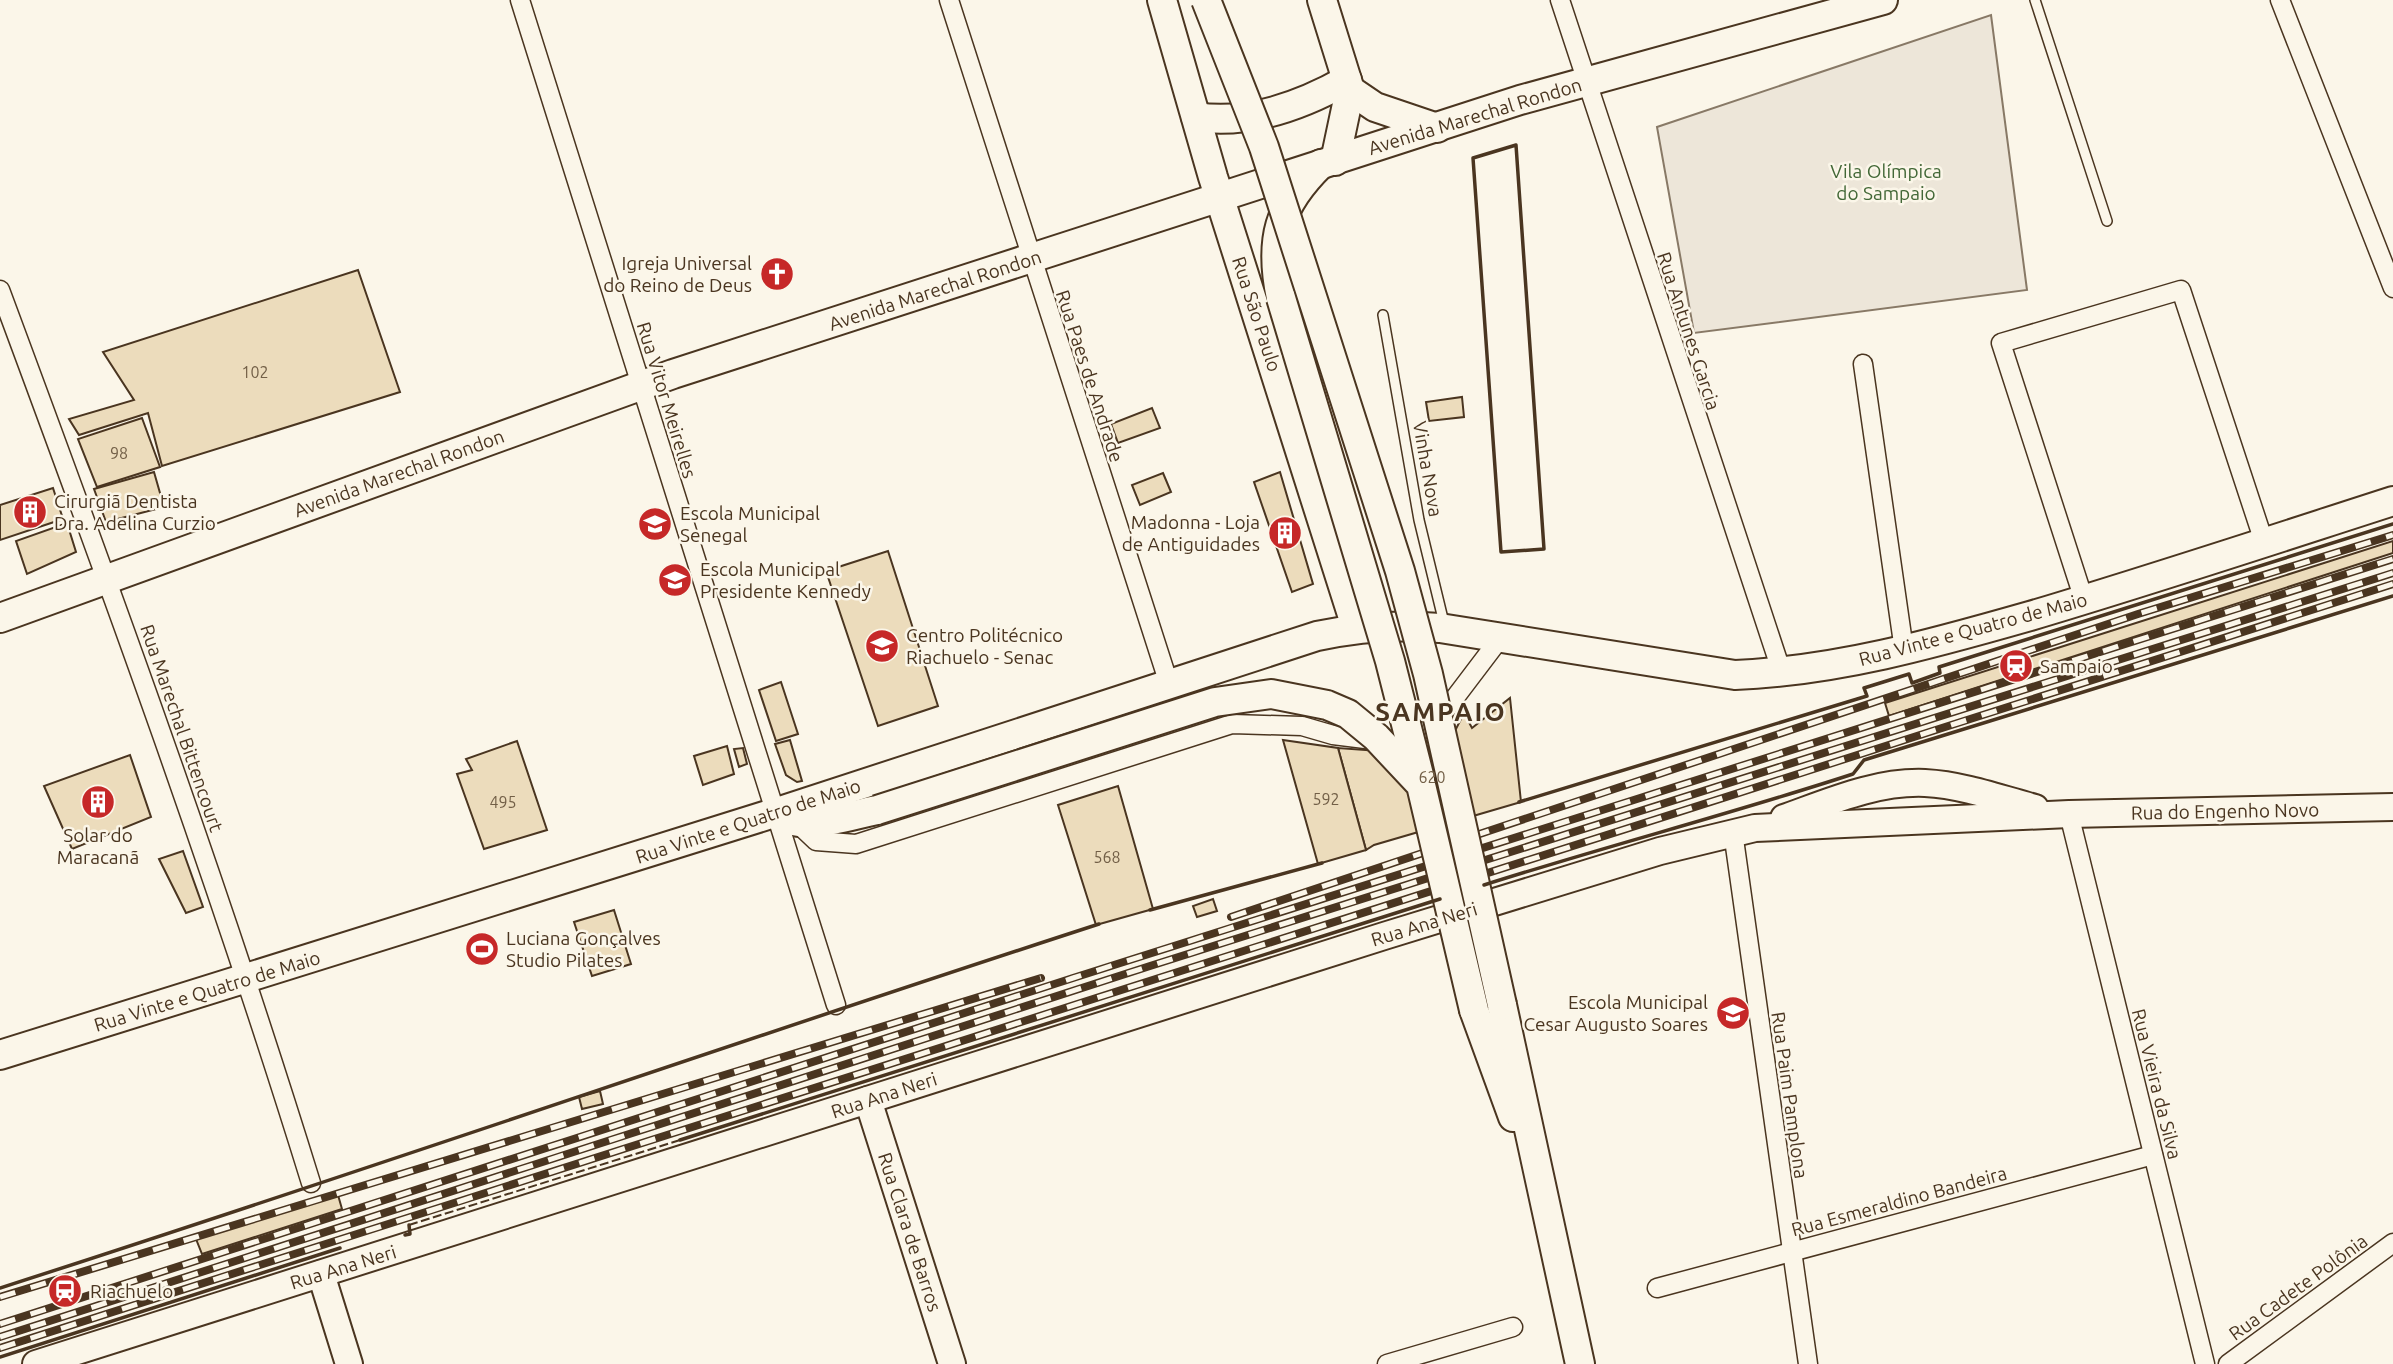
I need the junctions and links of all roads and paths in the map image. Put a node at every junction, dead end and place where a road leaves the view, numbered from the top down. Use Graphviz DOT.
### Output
graph roads {
  1 [pos="520,0"];
  2 [pos="949,0"];
  3 [pos="1162,0"];
  4 [pos="1206,0"];
  5 [pos="1322,0"];
  6 [pos="1560,0"];
  7 [pos="1883,0"];
  8 [pos="2035,0"];
  9 [pos="2280,0"];
  10 [pos="1585,82"];
  11 [pos="1348,85"];
  12 [pos="1196,117"];
  13 [pos="1437,128"];
  14 [pos="1328,163"];
  15 [pos="1219,197"];
  16 [pos="2106,221"];
  17 [pos="1030,260"];
  18 [pos="2393,288"];
  19 [pos="0,290"];
  20 [pos="1383,315"];
  21 [pos="1863,364"];
  22 [pos="640,386"];
  23 [pos="2393,501"];
  24 [pos="2264,542"];
  25 [pos="107,578"];
  26 [pos="2084,600"];
  27 [pos="0,618"];
  28 [pos="1356,627"];
  29 [pos="1445,628"];
  30 [pos="1501,637"];
  31 [pos="1904,650"];
  32 [pos="1782,673"];
  33 [pos="1169,684"];
  34 [pos="1421,785"];
  35 [pos="2393,807"];
  36 [pos="2063,814"];
  37 [pos="786,818"];
  38 [pos="1744,830"];
  39 [pos="248,978"];
  40 [pos="836,1005"];
  41 [pos="0,1055"];
  42 [pos="867,1100"];
  43 [pos="2153,1155"];
  44 [pos="1537,1171"];
  45 [pos="312,1183"];
  46 [pos="2393,1243"];
  47 [pos="1790,1252"];
  48 [pos="321,1274"];
  49 [pos="1657,1288"];
  50 [pos="1513,1327"];
  51 [pos="36,1364"];
  52 [pos="349,1364"];
  53 [pos="952,1364"];
  54 [pos="1387,1364"];
  55 [pos="1580,1364"];
  56 [pos="1808,1364"];
  57 [pos="2205,1364"];
  58 [pos="2228,1364"];
  1 -- 22 [label="street, Rua Vitor Meirelles"];
  2 -- 17 [label="street, Rua Paes de Andrade"];
  3 -- 12 [label="main road, Rua São Paulo"];
  4 -- 44 [label="main road, bridge"];
  5 -- 11 [label="main road"];
  6 -- 10 [label="street, Rua Antunes Garcia"];
  7 -- 10 [label="main road, Avenida Marechal Rondon"];
  8 -- 16 [label="lane"];
  9 -- 18 [label="street"];
  10 -- 13 [label="main road, Avenida Marechal Rondon"];
  10 -- 32 [label="street, Rua Antunes Garcia"];
  11 -- 12 [label="main road"];
  11 -- 13 [label="main road"];
  11 -- 14 [label="main road"];
  12 -- 15 [label="main road, Rua São Paulo"];
  13 -- 14 [label="main road, Avenida Marechal Rondon"];
  14 -- 15 [label="main road, Avenida Marechal Rondon"];
  14 -- 34 [label="main road, bridge"];
  15 -- 17 [label="main road, Avenida Marechal Rondon"];
  15 -- 28 [label="main road, Rua São Paulo"];
  17 -- 22 [label="main road, Avenida Marechal Rondon"];
  17 -- 33 [label="street, Rua Paes de Andrade"];
  19 -- 25 [label="street, Rua Marechal Bittencourt"];
  20 -- 29 [label="lane, Vinha Nova"];
  21 -- 31 [label="street"];
  22 -- 25 [label="main road, Avenida Marechal Rondon"];
  22 -- 37 [label="street, Rua Vitor Meirelles"];
  23 -- 24 [label="main road, Rua Vinte e Quatro de Maio"];
  24 -- 26 [label="main road, Rua Vinte e Quatro de Maio"];
  24 -- 26 [label="street"];
  25 -- 27 [label="main road, Avenida Marechal Rondon"];
  25 -- 39 [label="street, Rua Marechal Bittencourt"];
  26 -- 31 [label="main road, Rua Vinte e Quatro de Maio"];
  28 -- 29 [label="main road, Rua Vinte e Quatro de Maio"];
  28 -- 33 [label="main road, Rua Vinte e Quatro de Maio"];
  29 -- 30 [label="main road, Rua Vinte e Quatro de Maio"];
  30 -- 32 [label="main road, Rua Vinte e Quatro de Maio"];
  30 -- 37 [label="street, Rua Vinte e Quatro de Maio"];
  31 -- 32 [label="main road, Rua Vinte e Quatro de Maio"];
  33 -- 37 [label="main road, Rua Vinte e Quatro de Maio"];
  34 -- 37 [label="main road, bridge"];
  34 -- 44 [label="main road, bridge"];
  35 -- 36 [label="main road, Rua do Engenho Novo"];
  36 -- 38 [label="main road, Rua do Engenho Novo"];
  36 -- 38 [label="main road, Rua do Engenho Novo"];
  36 -- 43 [label="street, Rua Vieira da Silva"];
  37 -- 39 [label="main road, Rua Vinte e Quatro de Maio"];
  37 -- 40 [label="street, Rua Vitor Meirelles"];
  38 -- 42 [label="main road, Rua Ana Neri"];
  38 -- 47 [label="street, Rua Paim Pamplona"];
  39 -- 41 [label="main road, Rua Vinte e Quatro de Maio"];
  39 -- 45 [label="street, Rua Marechal Bittencourt"];
  42 -- 48 [label="main road, Rua Ana Neri"];
  42 -- 53 [label="main road, Rua Clara de Barros"];
  43 -- 47 [label="street, Rua Esmeraldino Bandeira"];
  43 -- 57 [label="street, Rua Vieira da Silva"];
  44 -- 55 [label="main road"];
  46 -- 58 [label="street, Rua Cadete Polônia"];
  47 -- 49 [label="street, Rua Esmeraldino Bandeira"];
  47 -- 56 [label="street, Rua Paim Pamplona"];
  48 -- 51 [label="main road, Rua Ana Neri"];
  48 -- 52 [label="main road"];
  50 -- 54 [label="street"];
}
